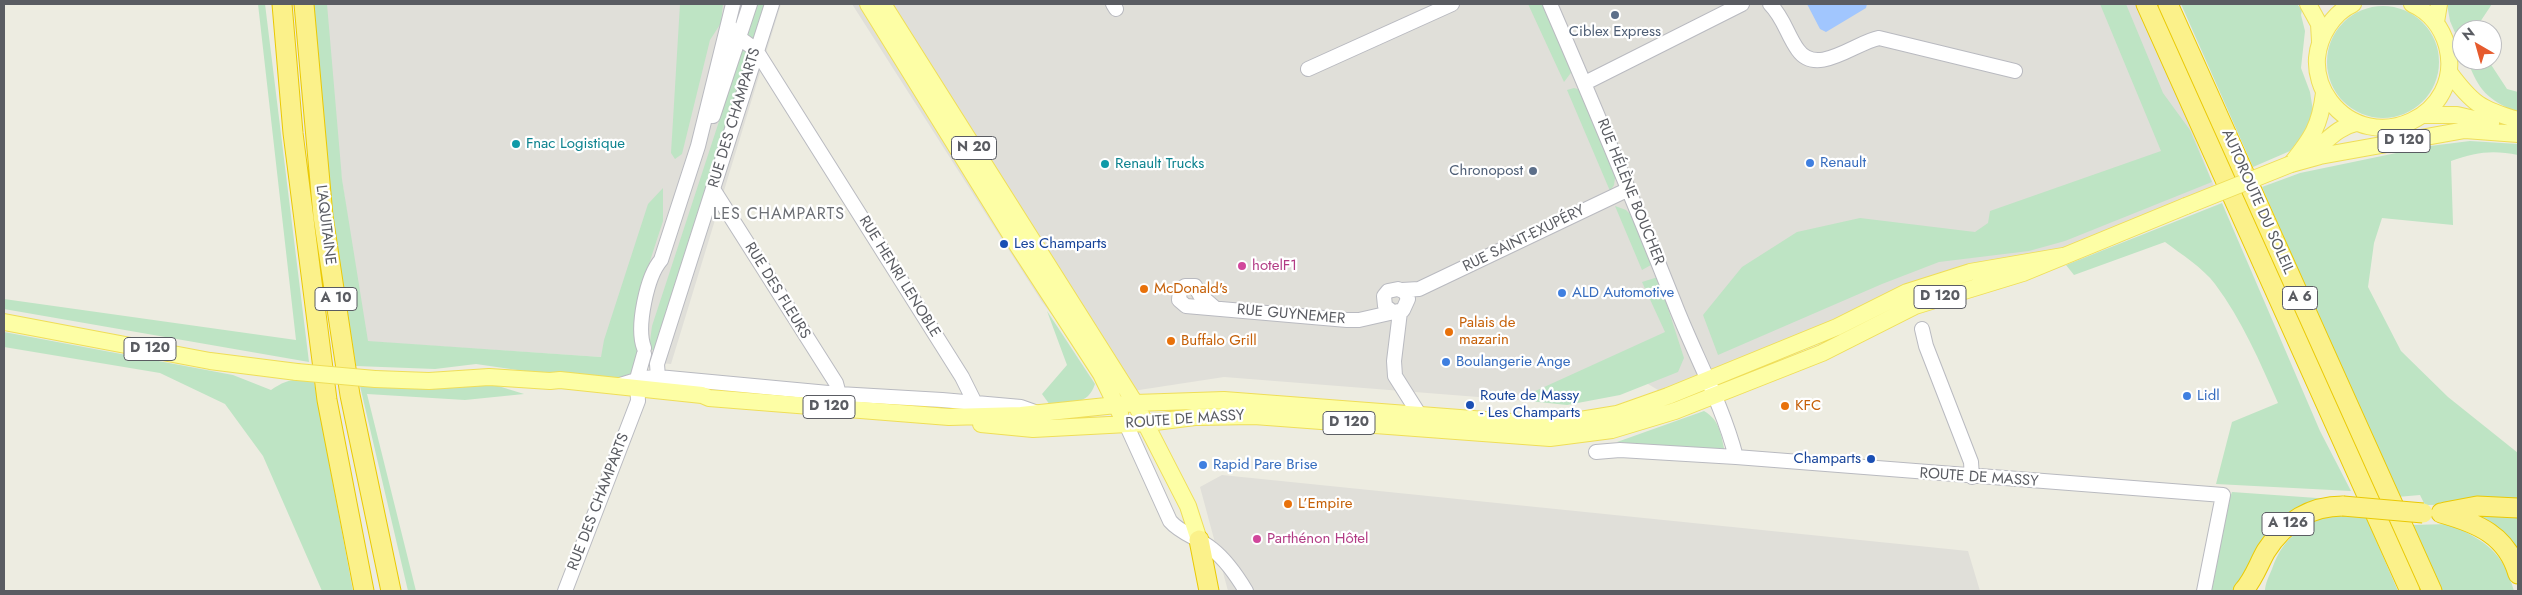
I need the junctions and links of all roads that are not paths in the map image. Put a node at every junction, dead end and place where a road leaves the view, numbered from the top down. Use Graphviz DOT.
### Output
graph roads {
  1 [pos="282,4"];
  2 [pos="304,4"];
  3 [pos="733,4"];
  4 [pos="750,4"];
  5 [pos="772,4"];
  6 [pos="868,4"];
  7 [pos="883,4"];
  8 [pos="892,4"];
  9 [pos="1452,4"];
  10 [pos="1550,4"];
  11 [pos="1742,4"];
  12 [pos="1770,4"];
  13 [pos="2146,4"];
  14 [pos="2168,4"];
  15 [pos="2308,4"];
  16 [pos="2353,4"];
  17 [pos="2412,4"];
  18 [pos="2439,4"];
  19 [pos="2436,22"];
  20 [pos="729,25"];
  21 [pos="900,29"];
  22 [pos="740,39"];
  23 [pos="2320,42"];
  24 [pos="756,50"];
  25 [pos="1308,69"];
  26 [pos="2015,71"];
  27 [pos="2449,72"];
  28 [pos="1585,82"];
  29 [pos="2324,92"];
  30 [pos="2424,115"];
  31 [pos="2518,120"];
  32 [pos="2356,123"];
  33 [pos="2518,133"];
  34 [pos="698,146"];
  35 [pos="2291,164"];
  36 [pos="712,189"];
  37 [pos="1628,189"];
  38 [pos="2063,256"];
  39 [pos="1419,289"];
  40 [pos="1402,290"];
  41 [pos="1057,295"];
  42 [pos="1200,295"];
  43 [pos="1383,300"];
  44 [pos="1190,306"];
  45 [pos="1215,308"];
  46 [pos="1400,309"];
  47 [pos="1368,318"];
  48 [pos="4,322"];
  49 [pos="1922,330"];
  50 [pos="1708,380"];
  51 [pos="550,381"];
  52 [pos="648,385"];
  53 [pos="839,394"];
  54 [pos="1715,396"];
  55 [pos="709,398"];
  56 [pos="975,403"];
  57 [pos="1135,403"];
  58 [pos="1117,406"];
  59 [pos="1038,414"];
  60 [pos="1419,414"];
  61 [pos="950,417"];
  62 [pos="1147,423"];
  63 [pos="1126,424"];
  64 [pos="1596,452"];
  65 [pos="1736,458"];
  66 [pos="1972,477"];
  67 [pos="2518,508"];
  68 [pos="2432,513"];
  69 [pos="1199,540"];
  70 [pos="2518,574"];
  71 [pos="2257,582"];
  72 [pos="364,591"];
  73 [pos="391,591"];
  74 [pos="565,591"];
  75 [pos="1209,591"];
  76 [pos="1246,591"];
  77 [pos="2204,591"];
  78 [pos="2243,591"];
  79 [pos="2410,591"];
  80 [pos="2432,591"];
  1 -- 72 [label="highway, L'AQUITAINE / A 10"];
  2 -- 73 [label="highway, L'AQUITAINE / A 10"];
  3 -- 20 [label="street, RUE DES CHAMPARTS"];
  4 -- 22 [label="street, RUE DES CHAMPARTS"];
  5 -- 24 [label="street, RUE DES CHAMPARTS"];
  6 -- 41 [label="main road, N 20"];
  7 -- 21 [label="main road, N 20"];
  8 -- 21 [label="main road"];
  9 -- 25 [label="street"];
  10 -- 28 [label="street, RUE HÉLÈNE BOUCHER"];
  11 -- 28 [label="street"];
  12 -- 26 [label="street"];
  13 -- 79 [label="highway, AUTOROUTE DU SOLEIL / A 6"];
  14 -- 80 [label="highway, AUTOROUTE DU SOLEIL / A 6"];
  15 -- 23 [label="main road"];
  16 -- 23 [label="main road"];
  17 -- 19 [label="main road"];
  18 -- 19 [label="main road"];
  19 -- 27 [label="main road"];
  20 -- 22 [label="street, RUE DES CHAMPARTS"];
  20 -- 34 [label="street, RUE DES CHAMPARTS"];
  21 -- 41 [label="main road, N 20"];
  22 -- 24 [label="street"];
  22 -- 34 [label="street, RUE DES CHAMPARTS"];
  23 -- 29 [label="main road"];
  24 -- 36 [label="street, RUE DES CHAMPARTS"];
  24 -- 56 [label="street, RUE HENRI LENOBLE"];
  27 -- 30 [label="main road"];
  27 -- 31 [label="main road"];
  28 -- 37 [label="street, RUE HÉLÈNE BOUCHER"];
  29 -- 32 [label="main road"];
  29 -- 35 [label="main road"];
  30 -- 32 [label="main road"];
  30 -- 33 [label="main road"];
  32 -- 35 [label="main road, ROUTE DE MASSY / D 120"];
  33 -- 35 [label="main road, D 120"];
  34 -- 52 [label="street, RUE DES CHAMPARTS"];
  35 -- 38 [label="main road, ROUTE DE MASSY / D 120, bridge"];
  36 -- 52 [label="street, RUE DES CHAMPARTS"];
  36 -- 53 [label="street, RUE DES FLEURS"];
  37 -- 39 [label="street, RUE SAINT-EXUPÉRY"];
  37 -- 50 [label="street, RUE HÉLÈNE BOUCHER"];
  38 -- 50 [label="main road, ROUTE DE MASSY / D 120"];
  38 -- 54 [label="main road, ROUTE DE MASSY / D 120"];
  39 -- 40 [label="street, RUE SAINT-EXUPÉRY"];
  39 -- 46 [label="street, RUE SAINT-EXUPÉRY"];
  40 -- 43 [label="street"];
  40 -- 46 [label="street"];
  41 -- 57 [label="main road, N 20"];
  41 -- 58 [label="main road, N 20"];
  42 -- 44 [label="street"];
  42 -- 44 [label="street, RUE GUYNEMER"];
  42 -- 45 [label="street, RUE GUYNEMER"];
  43 -- 46 [label="street"];
  43 -- 47 [label="street"];
  44 -- 45 [label="street, RUE GUYNEMER"];
  45 -- 47 [label="street, RUE GUYNEMER"];
  46 -- 47 [label="street, RUE GUYNEMER"];
  46 -- 60 [label="street"];
  48 -- 51 [label="main road, D 120, bridge"];
  49 -- 66 [label="street"];
  50 -- 54 [label="street"];
  50 -- 60 [label="main road, ROUTE DE MASSY / D 120"];
  51 -- 52 [label="main road"];
  51 -- 52 [label="main road, D 120"];
  52 -- 53 [label="street, ROUTE DE MASSY"];
  52 -- 55 [label="main road"];
  52 -- 55 [label="main road, D 120"];
  52 -- 74 [label="street, RUE DES CHAMPARTS"];
  53 -- 56 [label="street, ROUTE DE MASSY"];
  54 -- 62 [label="main road, ROUTE DE MASSY / D 120"];
  54 -- 65 [label="street"];
  55 -- 61 [label="main road, D 120"];
  56 -- 59 [label="street, ROUTE DE MASSY"];
  57 -- 58 [label="main road, ROUTE DE MASSY / D 120"];
  57 -- 60 [label="main road, ROUTE DE MASSY / D 120"];
  57 -- 62 [label="main road, N 20"];
  58 -- 59 [label="main road, ROUTE DE MASSY / D 120"];
  58 -- 63 [label="main road, N 20"];
  59 -- 61 [label="main road, ROUTE DE MASSY / D 120"];
  61 -- 63 [label="main road, ROUTE DE MASSY / D 120"];
  62 -- 63 [label="main road, ROUTE DE MASSY / D 120"];
  62 -- 69 [label="main road, N 20"];
  63 -- 69 [label="street, N 20"];
  64 -- 65 [label="street, ROUTE DE MASSY"];
  65 -- 66 [label="street, ROUTE DE MASSY"];
  66 -- 77 [label="street, ROUTE DE MASSY"];
  67 -- 68 [label="highway"];
  68 -- 70 [label="highway, A 126"];
  68 -- 71 [label="highway, A 126, bridge"];
  69 -- 75 [label="highway, N 20"];
  69 -- 76 [label="street"];
  71 -- 78 [label="highway, A 126"];
}
